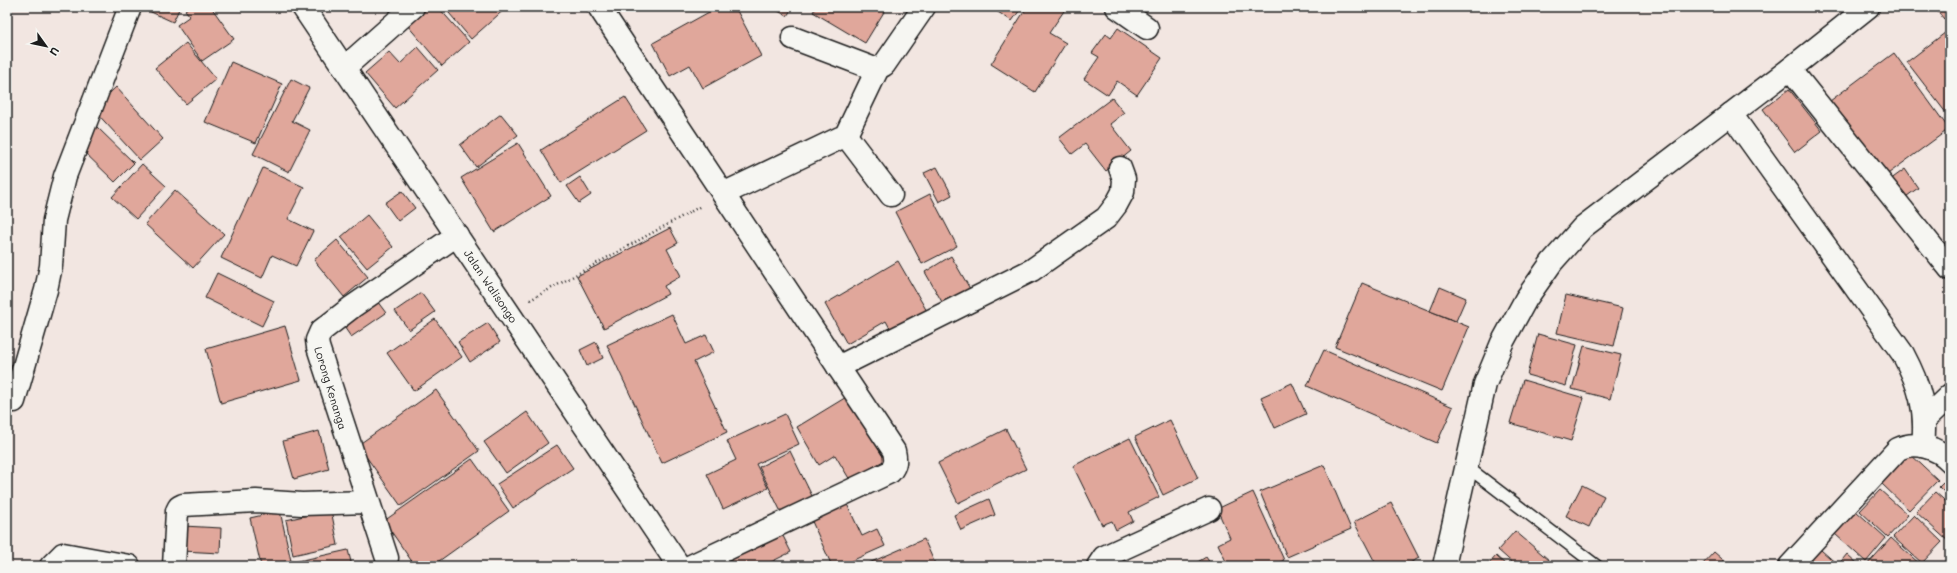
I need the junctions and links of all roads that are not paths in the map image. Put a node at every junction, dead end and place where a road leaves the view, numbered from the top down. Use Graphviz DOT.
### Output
graph roads {
  1 [pos="130,7"];
  2 [pos="303,7"];
  3 [pos="413,7"];
  4 [pos="599,7"];
  5 [pos="924,7"];
  6 [pos="1117,7"];
  7 [pos="1868,7"];
  8 [pos="1147,28"];
  9 [pos="793,38"];
  10 [pos="344,68"];
  11 [pos="878,68"];
  12 [pos="1790,69"];
  13 [pos="1731,114"];
  14 [pos="845,137"];
  15 [pos="1120,168"];
  16 [pos="723,194"];
  17 [pos="891,195"];
  18 [pos="457,235"];
  19 [pos="1950,269"];
  20 [pos="838,367"];
  21 [pos="1950,395"];
  22 [pos="14,401"];
  23 [pos="1925,418"];
  24 [pos="1923,446"];
  25 [pos="1950,461"];
  26 [pos="1466,466"];
  27 [pos="368,502"];
  28 [pos="1209,509"];
  29 [pos="387,558"];
  30 [pos="51,566"];
  31 [pos="128,566"];
  32 [pos="174,566"];
  33 [pos="679,566"];
  34 [pos="691,566"];
  35 [pos="1098,566"];
  36 [pos="1444,566"];
  37 [pos="1597,566"];
  38 [pos="1790,566"];
  1 -- 22 [label="street"];
  2 -- 10 [label="street, Jalan Walisongo"];
  3 -- 10 [label="street"];
  4 -- 16 [label="street"];
  5 -- 11 [label="street"];
  6 -- 8 [label="street"];
  7 -- 12 [label="street"];
  9 -- 11 [label="street"];
  10 -- 18 [label="street, Jalan Walisongo"];
  11 -- 14 [label="street"];
  12 -- 13 [label="street"];
  12 -- 19 [label="street"];
  13 -- 23 [label="street"];
  13 -- 26 [label="street"];
  14 -- 16 [label="street"];
  14 -- 17 [label="street"];
  15 -- 20 [label="street"];
  16 -- 20 [label="street"];
  18 -- 27 [label="street, Lorong Kenanga"];
  18 -- 33 [label="street, Jalan Walisongo"];
  20 -- 34 [label="street"];
  21 -- 23 [label="street"];
  23 -- 24 [label="street"];
  24 -- 25 [label="street"];
  24 -- 38 [label="street"];
  26 -- 36 [label="street"];
  26 -- 37 [label="lane"];
  27 -- 29 [label="street, Lorong Kenanga"];
  27 -- 32 [label="street"];
  28 -- 35 [label="street"];
  30 -- 31 [label="street"];
}
